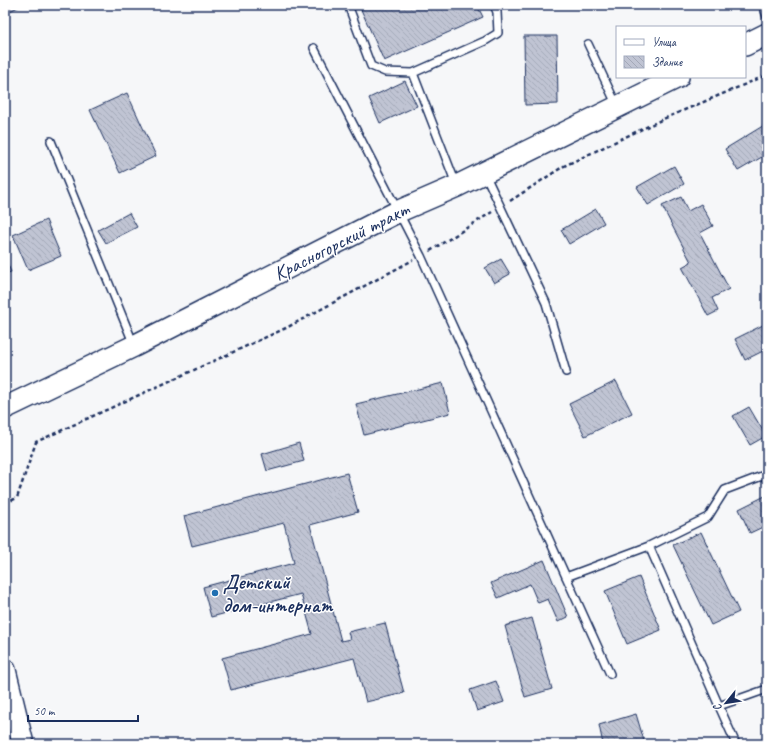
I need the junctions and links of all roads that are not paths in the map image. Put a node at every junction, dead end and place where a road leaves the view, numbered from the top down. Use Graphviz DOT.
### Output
graph roads {
  1 [pos="348,5"];
  2 [pos="494,5"];
  3 [pos="763,5"];
  4 [pos="767,17"];
  5 [pos="767,34"];
  6 [pos="588,44"];
  7 [pos="746,44"];
  8 [pos="314,48"];
  9 [pos="413,73"];
  10 [pos="676,78"];
  11 [pos="617,107"];
  12 [pos="51,141"];
  13 [pos="484,172"];
  14 [pos="457,186"];
  15 [pos="397,212"];
  16 [pos="134,346"];
  17 [pos="566,372"];
  18 [pos="5,408"];
  19 [pos="767,474"];
  20 [pos="649,546"];
  21 [pos="566,577"];
  22 [pos="5,670"];
  23 [pos="610,674"];
  24 [pos="767,689"];
  25 [pos="719,706"];
  26 [pos="23,744"];
  27 [pos="736,744"];
  1 -- 9 [label="lane"];
  2 -- 9 [label="lane"];
  3 -- 4 [label="lane"];
  5 -- 7 [label="main road"];
  6 -- 11 [label="lane"];
  8 -- 15 [label="lane"];
  9 -- 14 [label="lane"];
  10 -- 11 [label="main road, Красногорский тракт"];
  11 -- 13 [label="main road, Красногорский тракт"];
  12 -- 16 [label="lane"];
  13 -- 14 [label="main road, Красногорский тракт"];
  13 -- 17 [label="lane"];
  14 -- 15 [label="main road, Красногорский тракт"];
  15 -- 16 [label="main road, Красногорский тракт"];
  15 -- 21 [label="lane"];
  16 -- 18 [label="main road, Красногорский тракт"];
  19 -- 20 [label="lane"];
  20 -- 21 [label="lane"];
  20 -- 25 [label="lane"];
  21 -- 23 [label="lane"];
  22 -- 26 [label="main road"];
  24 -- 25 [label="lane"];
  25 -- 27 [label="lane"];
}
